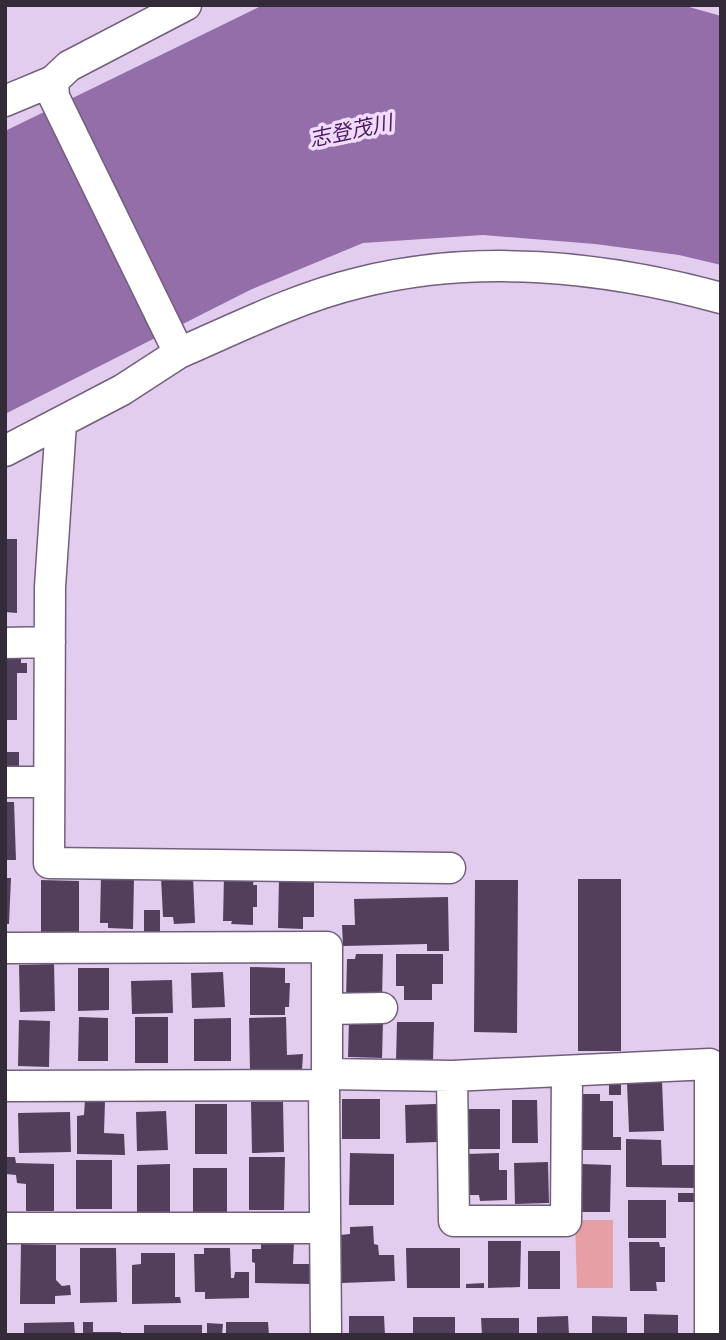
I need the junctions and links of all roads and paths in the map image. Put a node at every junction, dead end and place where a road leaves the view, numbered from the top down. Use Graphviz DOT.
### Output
graph roads {
  1 [pos="186,5"];
  2 [pos="53,89"];
  3 [pos="5,102"];
  4 [pos="721,298"];
  5 [pos="177,348"];
  6 [pos="61,423"];
  7 [pos="5,451"];
  8 [pos="50,642"];
  9 [pos="5,643"];
  10 [pos="5,782"];
  11 [pos="48,782"];
  12 [pos="450,867"];
  13 [pos="5,947"];
  14 [pos="382,1008"];
  15 [pos="327,1009"];
  16 [pos="567,1072"];
  17 [pos="452,1076"];
  18 [pos="326,1079"];
  19 [pos="5,1086"];
  20 [pos="5,1228"];
  21 [pos="325,1228"];
  22 [pos="326,1335"];
  23 [pos="710,1335"];
  1 -- 2 [label="street"];
  2 -- 3 [label="street"];
  2 -- 5 [label="street"];
  4 -- 5 [label="street"];
  5 -- 6 [label="street"];
  6 -- 7 [label="street"];
  6 -- 8 [label="street"];
  8 -- 9 [label="street"];
  8 -- 11 [label="street"];
  10 -- 11 [label="street"];
  11 -- 12 [label="street"];
  13 -- 15 [label="street"];
  14 -- 15 [label="street"];
  15 -- 18 [label="street"];
  16 -- 17 [label="street"];
  16 -- 17 [label="street"];
  16 -- 23 [label="street"];
  17 -- 18 [label="street"];
  18 -- 19 [label="street"];
  18 -- 21 [label="street"];
  20 -- 21 [label="street"];
  21 -- 22 [label="street"];
}
